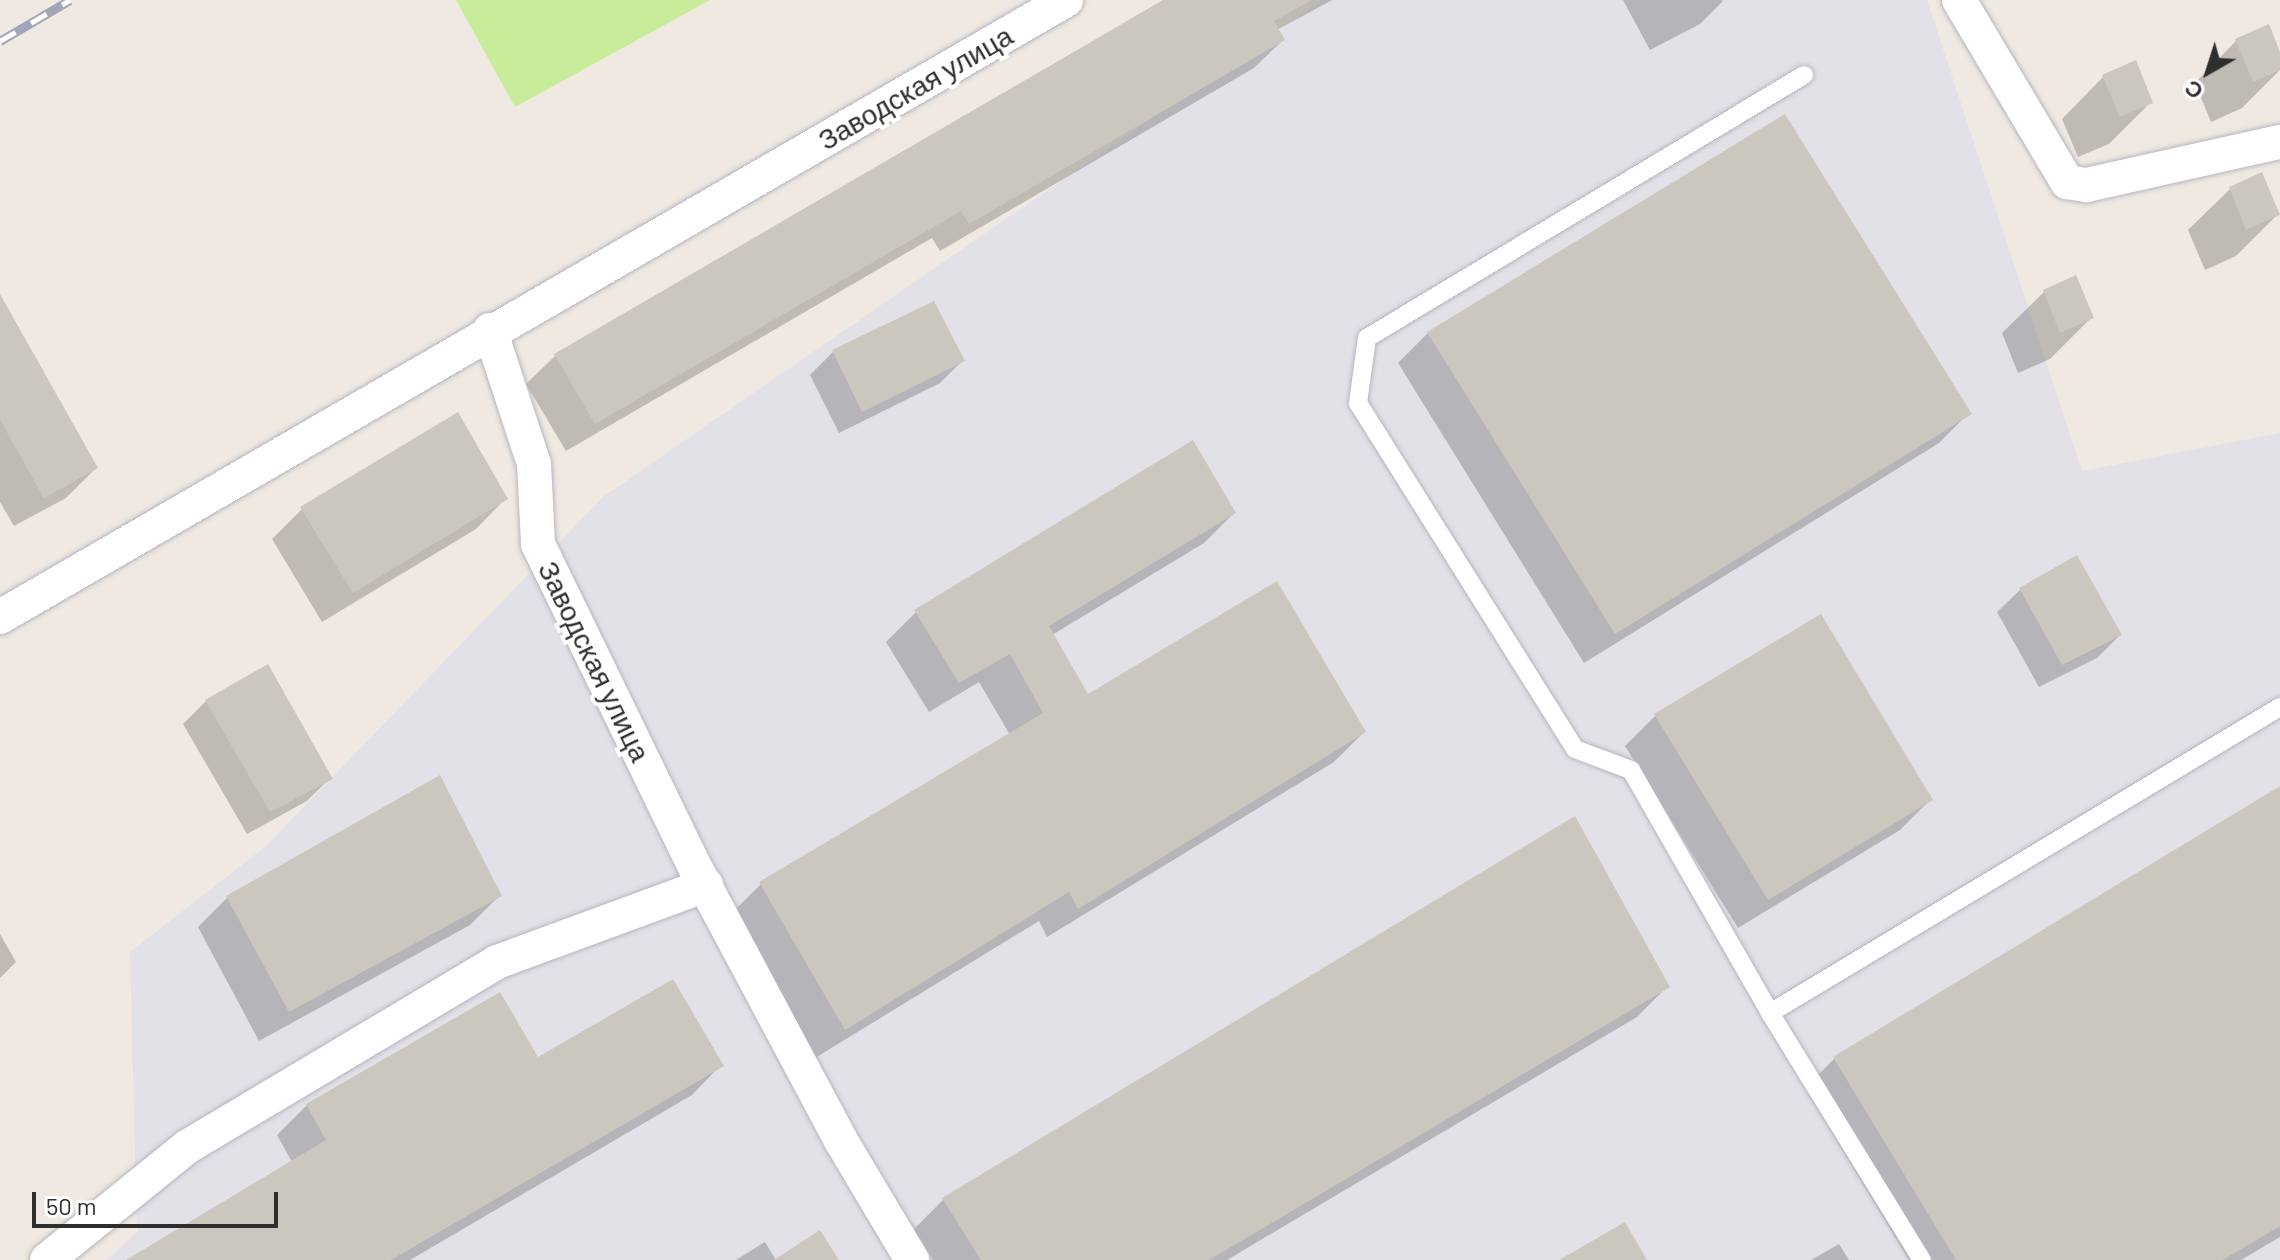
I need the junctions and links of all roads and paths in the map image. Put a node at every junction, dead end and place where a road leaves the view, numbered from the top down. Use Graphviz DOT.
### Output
graph roads {
  1 [pos="1066,0"];
  2 [pos="1959,0"];
  3 [pos="1804,75"];
  4 [pos="2280,142"];
  5 [pos="490,330"];
  6 [pos="0,617"];
  7 [pos="2280,707"];
  8 [pos="706,885"];
  9 [pos="1770,1013"];
  10 [pos="47,1260"];
  11 [pos="912,1260"];
  12 [pos="1922,1260"];
  1 -- 5 [label="street, Заводская улица"];
  2 -- 4 [label="street"];
  3 -- 9 [label="lane"];
  5 -- 6 [label="street"];
  5 -- 8 [label="street, Заводская улица"];
  7 -- 9 [label="lane"];
  8 -- 10 [label="street"];
  8 -- 11 [label="street, Заводская улица"];
  9 -- 12 [label="lane"];
}
